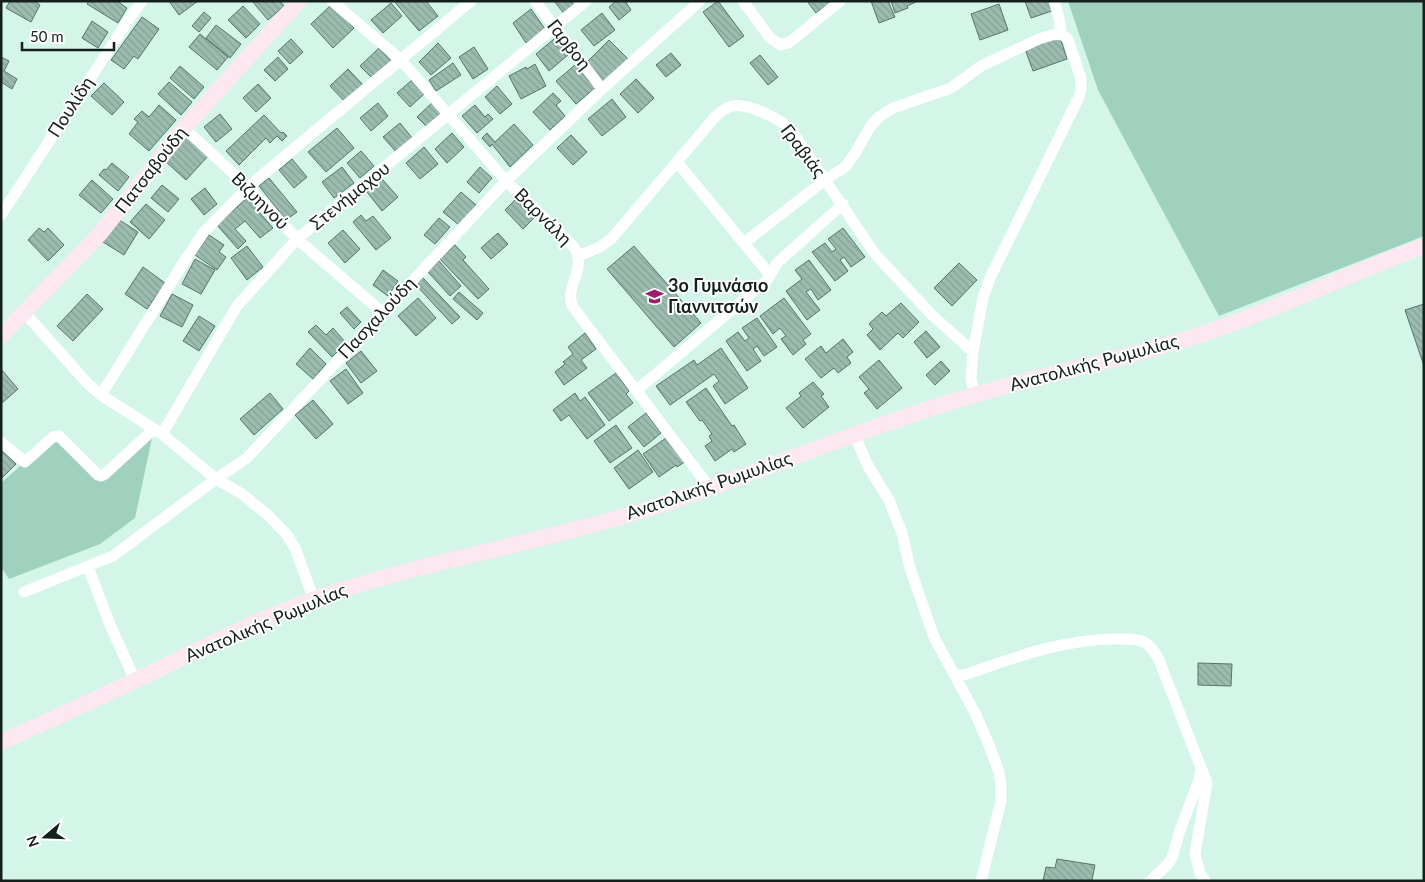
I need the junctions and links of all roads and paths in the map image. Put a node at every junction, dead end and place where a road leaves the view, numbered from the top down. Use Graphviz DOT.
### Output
graph roads {
  1 [pos="142,1"];
  2 [pos="332,1"];
  3 [pos="471,1"];
  4 [pos="535,1"];
  5 [pos="586,1"];
  6 [pos="700,1"];
  7 [pos="744,1"];
  8 [pos="840,1"];
  9 [pos="1054,1"];
  10 [pos="298,2"];
  11 [pos="555,27"];
  12 [pos="1061,34"];
  13 [pos="401,60"];
  14 [pos="602,89"];
  15 [pos="449,115"];
  16 [pos="184,128"];
  17 [pos="677,162"];
  18 [pos="825,180"];
  19 [pos="506,181"];
  20 [pos="248,187"];
  21 [pos="843,204"];
  22 [pos="1,215"];
  23 [pos="297,239"];
  24 [pos="744,243"];
  25 [pos="1424,246"];
  26 [pos="578,256"];
  27 [pos="770,275"];
  28 [pos="382,312"];
  29 [pos="25,313"];
  30 [pos="1,336"];
  31 [pos="973,352"];
  32 [pos="637,390"];
  33 [pos="974,395"];
  34 [pos="101,396"];
  35 [pos="158,432"];
  36 [pos="854,434"];
  37 [pos="1,442"];
  38 [pos="216,479"];
  39 [pos="710,488"];
  40 [pos="88,568"];
  41 [pos="24,592"];
  42 [pos="314,600"];
  43 [pos="955,676"];
  44 [pos="135,680"];
  45 [pos="1,742"];
  46 [pos="1201,764"];
  47 [pos="981,881"];
  48 [pos="1150,881"];
  49 [pos="1205,881"];
  1 -- 22 [label="street, Πουλίδη"];
  2 -- 13 [label="street, Βαρνάλη"];
  3 -- 13 [label="street"];
  4 -- 11 [label="street, Γαρβοη"];
  5 -- 11 [label="street, Στενήμαχου"];
  6 -- 14 [label="street, Πασχαλούδη"];
  7 -- 8 [label="street"];
  9 -- 12 [label="street"];
  10 -- 16 [label="street, Πατσαβούδη"];
  11 -- 14 [label="street, Γαρβοη"];
  11 -- 15 [label="street, Στενήμαχου"];
  12 -- 18 [label="street"];
  12 -- 31 [label="street"];
  13 -- 15 [label="street, Βαρνάλη"];
  13 -- 20 [label="street"];
  14 -- 19 [label="street, Πασχαλούδη"];
  15 -- 19 [label="street, Βαρνάλη"];
  15 -- 23 [label="street, Στενήμαχου"];
  16 -- 20 [label="street, Βιζυηνού"];
  16 -- 29 [label="street, Πατσαβούδη"];
  17 -- 18 [label="street, Γραβιάς"];
  17 -- 24 [label="street"];
  17 -- 26 [label="street, Γραβιάς"];
  18 -- 21 [label="street, Γραβιάς"];
  18 -- 24 [label="street"];
  19 -- 26 [label="street, Βαρνάλη"];
  19 -- 28 [label="street, Πασχαλούδη"];
  20 -- 23 [label="street, Βιζυηνού"];
  20 -- 34 [label="street"];
  21 -- 27 [label="street"];
  21 -- 31 [label="street, Γραβιάς"];
  23 -- 28 [label="street, Βιζυηνού"];
  23 -- 35 [label="street, Στενήμαχου"];
  24 -- 27 [label="street"];
  25 -- 33 [label="street, Ανατολικής Ρωμυλίας"];
  26 -- 32 [label="street, Βαρνάλη"];
  27 -- 32 [label="street"];
  28 -- 38 [label="street, Πασχαλούδη"];
  29 -- 30 [label="street, Πατσαβούδη"];
  29 -- 34 [label="street"];
  31 -- 33 [label="street"];
  32 -- 39 [label="street, Βαρνάλη"];
  33 -- 36 [label="street, Ανατολικής Ρωμυλίας"];
  34 -- 35 [label="street"];
  35 -- 37 [label="street, Στενήμαχου"];
  35 -- 38 [label="street"];
  36 -- 39 [label="street, Ανατολικής Ρωμυλίας"];
  36 -- 43 [label="street"];
  38 -- 40 [label="street, Πασχαλούδη"];
  38 -- 42 [label="street"];
  39 -- 42 [label="street, Ανατολικής Ρωμυλίας"];
  40 -- 41 [label="street, Πασχαλούδη"];
  40 -- 44 [label="street"];
  42 -- 44 [label="street, Ανατολικής Ρωμυλίας"];
  43 -- 46 [label="street"];
  43 -- 47 [label="street"];
  44 -- 45 [label="street, Ανατολικής Ρωμυλίας"];
  46 -- 48 [label="street"];
  46 -- 49 [label="street"];
}
